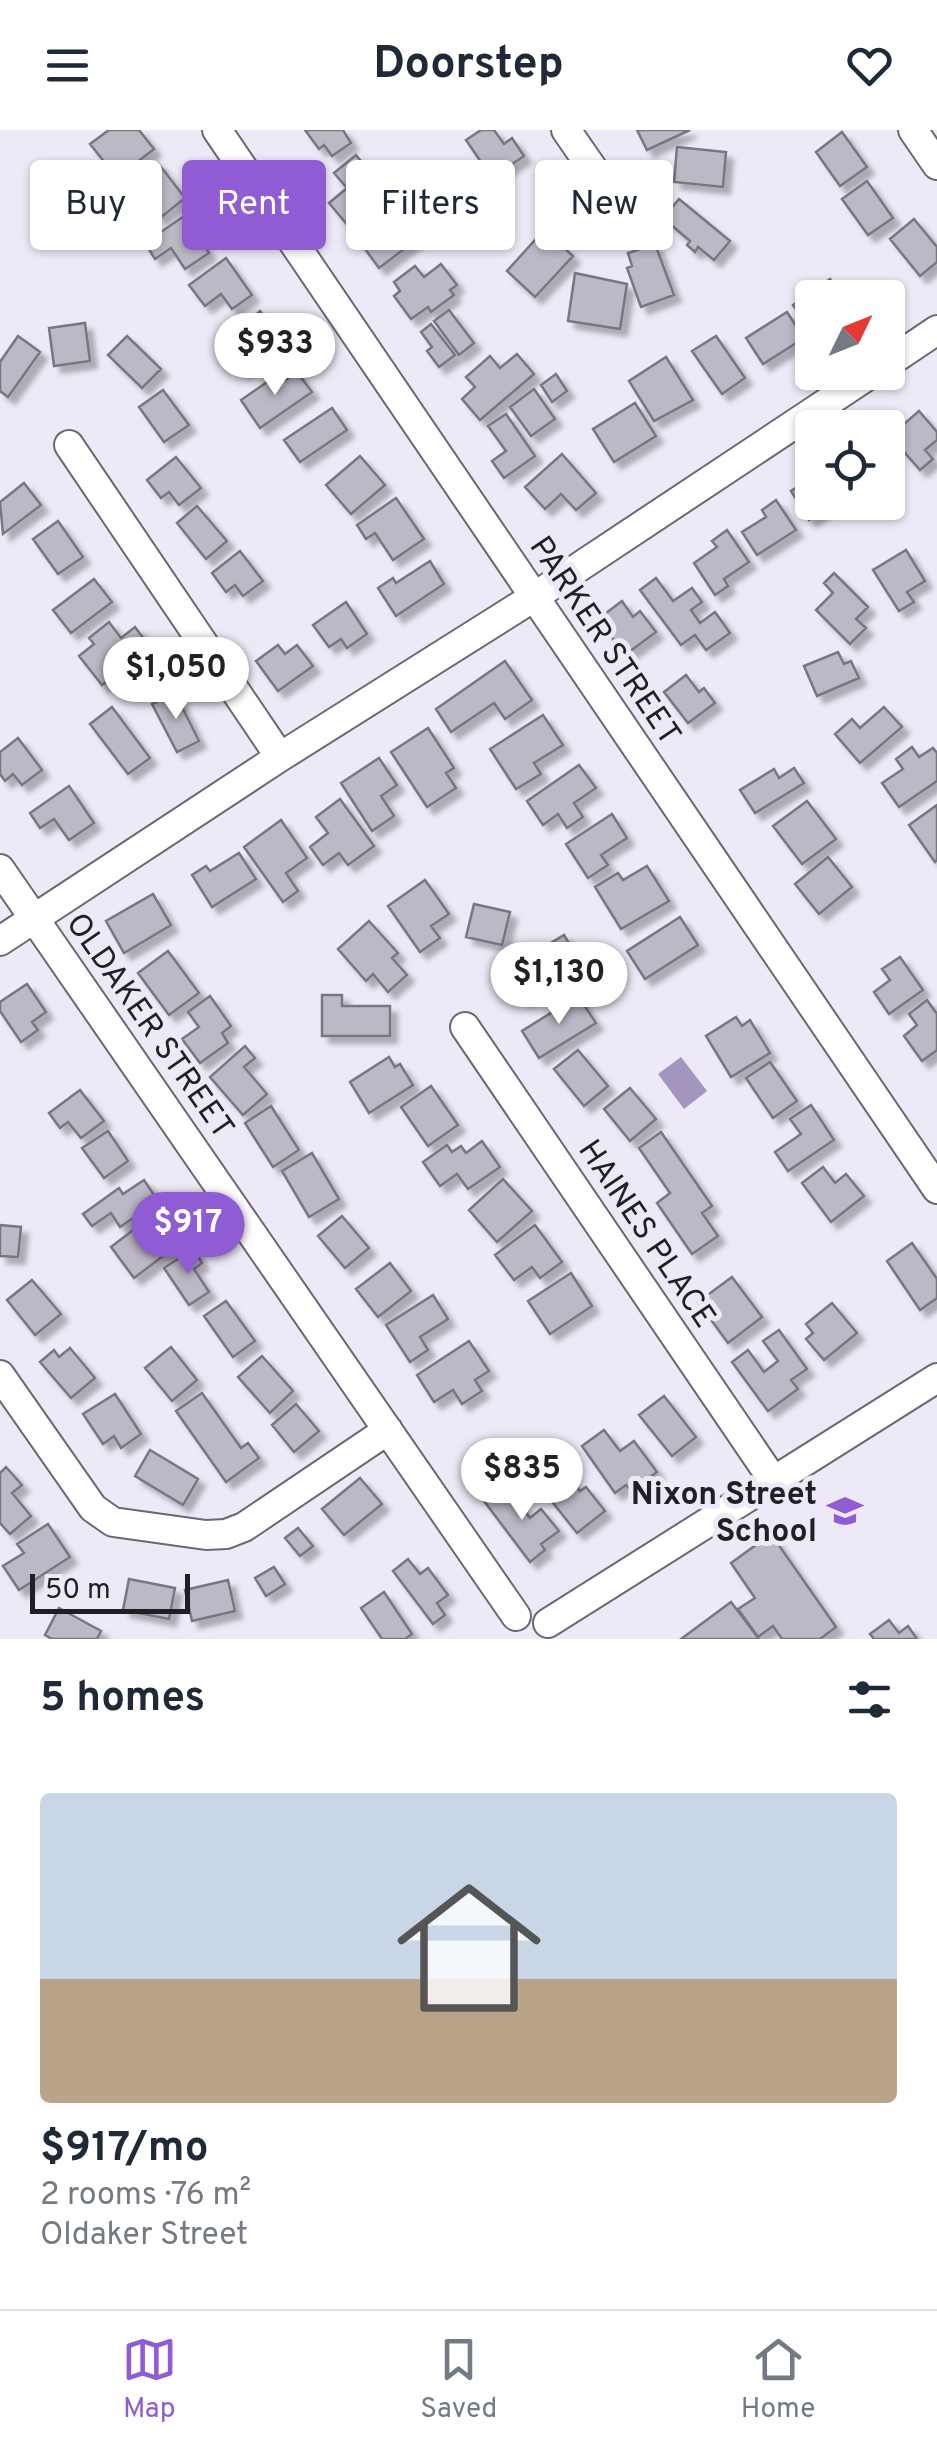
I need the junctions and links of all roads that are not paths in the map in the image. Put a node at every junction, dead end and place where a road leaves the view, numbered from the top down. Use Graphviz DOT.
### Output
graph roads {
  1 [pos="217,130"];
  2 [pos="566,130"];
  3 [pos="913,130"];
  4 [pos="587,160"];
  5 [pos="937,166"];
  6 [pos="937,330"];
  7 [pos="905,352"];
  8 [pos="847,390"];
  9 [pos="69,445"];
  10 [pos="534,597"];
  11 [pos="280,757"];
  12 [pos="0,869"];
  13 [pos="34,917"];
  14 [pos="0,941"];
  15 [pos="466,1026"];
  16 [pos="937,1189"];
  17 [pos="0,1375"];
  18 [pos="937,1378"];
  19 [pos="388,1430"];
  20 [pos="774,1480"];
  21 [pos="512,1628"];
  22 [pos="549,1631"];
  1 -- 10 [label="street, PARKER STREET"];
  2 -- 4 [label="street"];
  3 -- 5 [label="street"];
  6 -- 7 [label="street"];
  8 -- 10 [label="street"];
  9 -- 11 [label="street"];
  10 -- 11 [label="street"];
  10 -- 16 [label="street, PARKER STREET"];
  11 -- 13 [label="street"];
  12 -- 13 [label="street, OLDAKER STREET"];
  13 -- 14 [label="street"];
  13 -- 19 [label="street, OLDAKER STREET"];
  15 -- 20 [label="street, HAINES PLACE"];
  17 -- 19 [label="street"];
  18 -- 20 [label="street"];
  19 -- 21 [label="street, OLDAKER STREET"];
  20 -- 22 [label="street"];
  21 -- 22 [label="street"];
}
